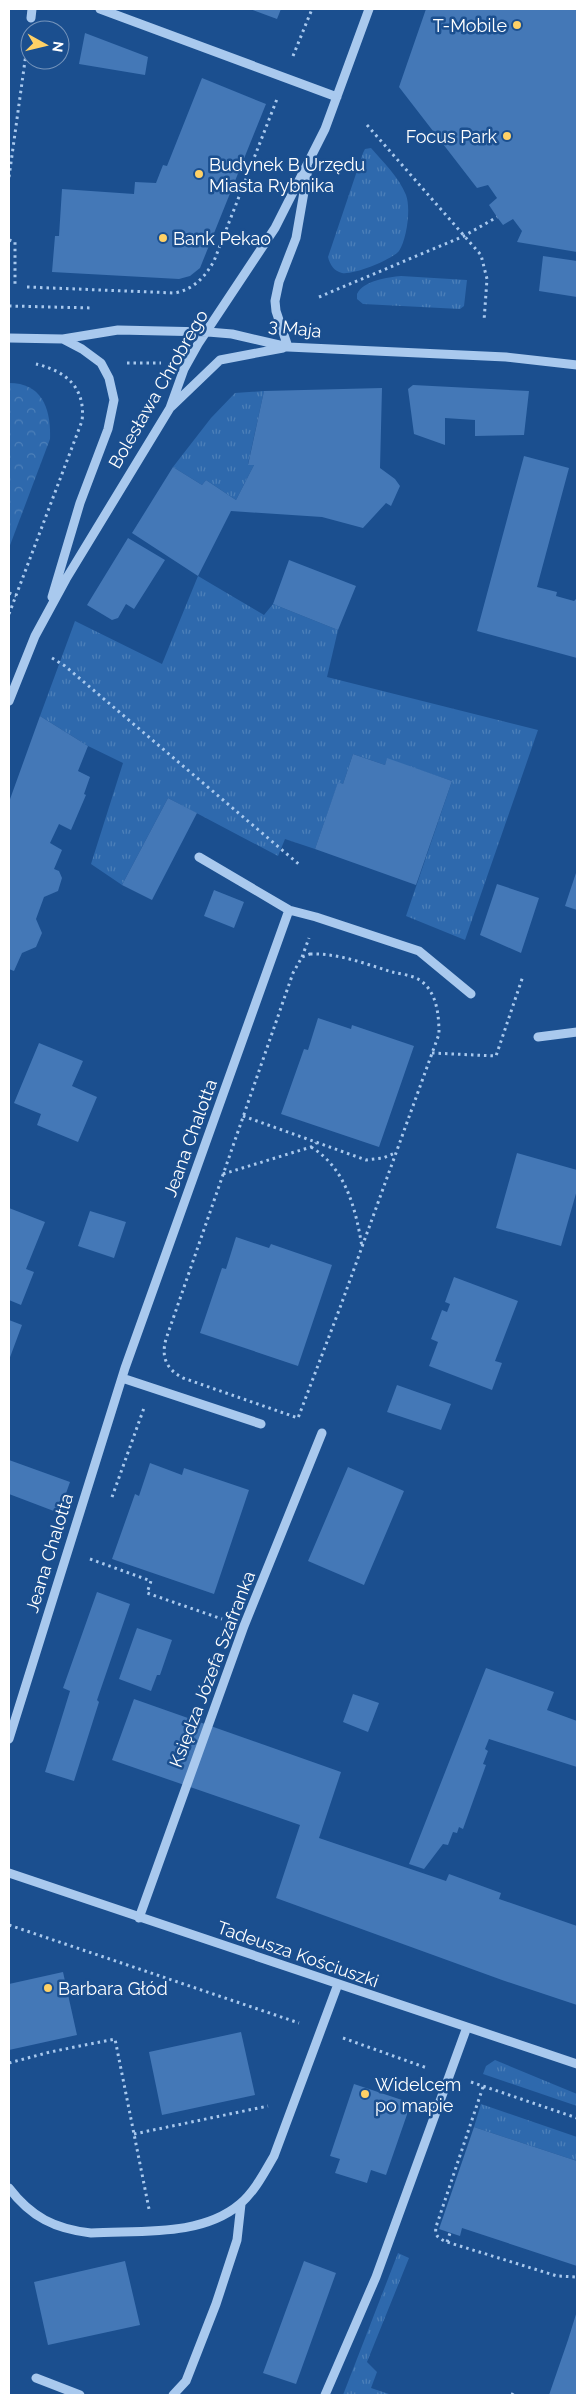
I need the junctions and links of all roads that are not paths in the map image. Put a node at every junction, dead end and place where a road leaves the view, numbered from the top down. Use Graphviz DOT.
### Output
graph roads {
  1 [pos="32,9"];
  2 [pos="100,9"];
  3 [pos="369,9"];
  4 [pos="31,18"];
  5 [pos="337,97"];
  6 [pos="310,159"];
  7 [pos="208,332"];
  8 [pos="9,338"];
  9 [pos="63,339"];
  10 [pos="288,347"];
  11 [pos="577,365"];
  12 [pos="170,408"];
  13 [pos="47,614"];
  14 [pos="9,701"];
  15 [pos="199,857"];
  16 [pos="289,910"];
  17 [pos="471,994"];
  18 [pos="577,1032"];
  19 [pos="538,1037"];
  20 [pos="122,1378"];
  21 [pos="261,1424"];
  22 [pos="322,1434"];
  23 [pos="9,1739"];
  24 [pos="9,1873"];
  25 [pos="139,1918"];
  26 [pos="338,1984"];
  27 [pos="467,2027"];
  28 [pos="577,2064"];
  29 [pos="9,2188"];
  30 [pos="241,2204"];
  31 [pos="36,2378"];
  32 [pos="80,2395"];
  33 [pos="173,2395"];
  34 [pos="325,2395"];
  1 -- 4 [label="street"];
  2 -- 5 [label="street"];
  3 -- 5 [label="street, Bolesława Chrobrego"];
  5 -- 6 [label="street, Bolesława Chrobrego"];
  6 -- 7 [label="street, Bolesława Chrobrego"];
  6 -- 10 [label="street"];
  7 -- 9 [label="street, 3 Maja"];
  7 -- 10 [label="street, 3 Maja"];
  7 -- 12 [label="street, Bolesława Chrobrego"];
  8 -- 9 [label="street, 3 Maja"];
  9 -- 13 [label="street"];
  10 -- 11 [label="street, 3 Maja"];
  10 -- 12 [label="street"];
  12 -- 13 [label="street, Bolesława Chrobrego"];
  13 -- 14 [label="street, Bolesława Chrobrego"];
  15 -- 16 [label="street"];
  16 -- 17 [label="street"];
  16 -- 20 [label="street, Jeana Chalotta"];
  18 -- 19 [label="street"];
  20 -- 21 [label="street"];
  20 -- 23 [label="street, Jeana Chalotta"];
  22 -- 25 [label="street, Księdza Józefa Szafranka"];
  24 -- 25 [label="street, Tadeusza Kościuszki"];
  25 -- 26 [label="street, Tadeusza Kościuszki"];
  26 -- 27 [label="street, Tadeusza Kościuszki"];
  26 -- 30 [label="street"];
  27 -- 28 [label="street, Tadeusza Kościuszki"];
  27 -- 34 [label="street"];
  29 -- 30 [label="street"];
  30 -- 33 [label="street"];
  31 -- 32 [label="street"];
}
